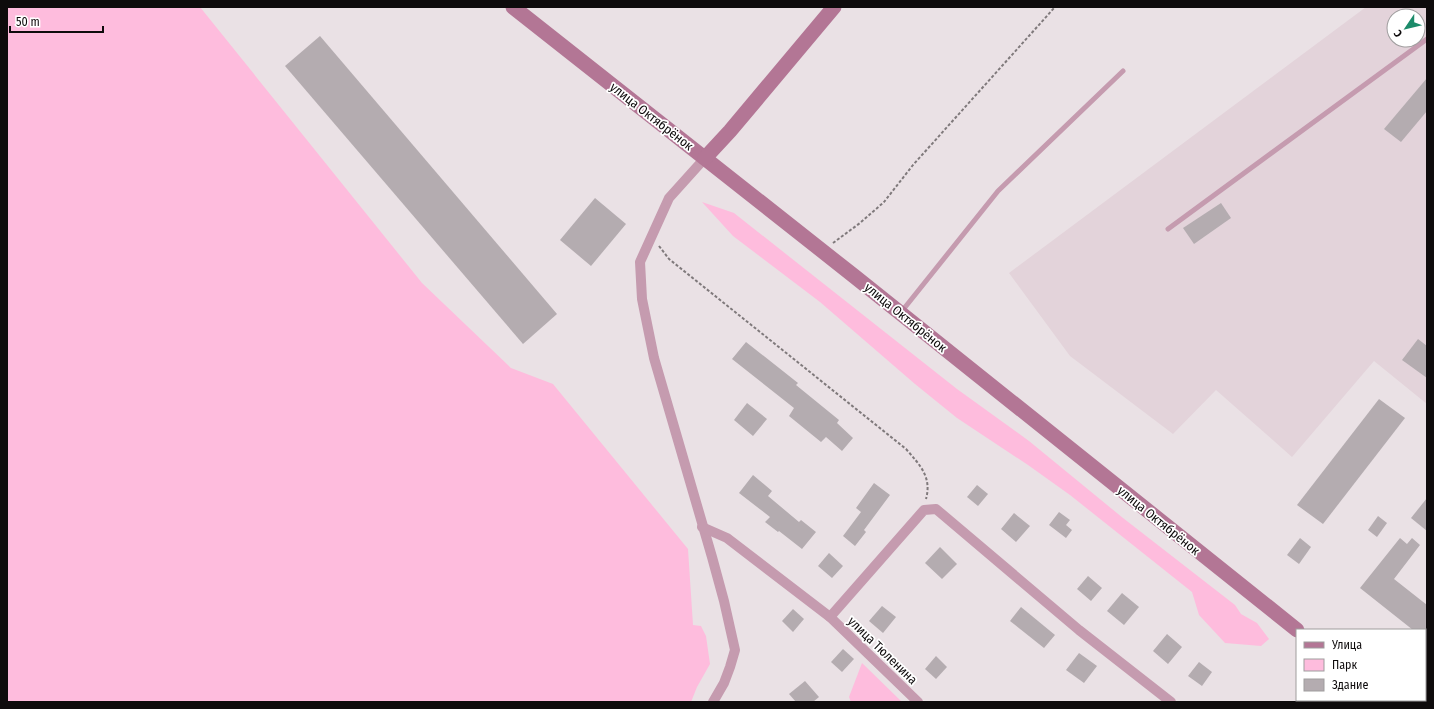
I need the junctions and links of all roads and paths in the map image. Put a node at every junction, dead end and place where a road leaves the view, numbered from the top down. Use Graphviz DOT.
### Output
graph roads {
  1 [pos="512,7"];
  2 [pos="834,7"];
  3 [pos="1055,7"];
  4 [pos="1427,39"];
  5 [pos="1123,71"];
  6 [pos="705,158"];
  7 [pos="1168,229"];
  8 [pos="652,237"];
  9 [pos="822,250"];
  10 [pos="900,313"];
  11 [pos="924,510"];
  12 [pos="702,527"];
  13 [pos="830,617"];
  14 [pos="1296,629"];
  15 [pos="713,702"];
  16 [pos="918,702"];
  17 [pos="1171,702"];
  1 -- 6 [label="street, улица Октябрёнок"];
  2 -- 6 [label="street"];
  3 -- 9 [label="path"];
  4 -- 7 [label="lane"];
  5 -- 10 [label="lane"];
  6 -- 8 [label="street"];
  6 -- 9 [label="street, улица Октябрёнок"];
  8 -- 11 [label="path"];
  8 -- 12 [label="street"];
  9 -- 10 [label="street, улица Октябрёнок"];
  10 -- 14 [label="street, улица Октябрёнок"];
  11 -- 13 [label="street"];
  11 -- 17 [label="street"];
  12 -- 13 [label="street, улица Тюленина"];
  12 -- 15 [label="street"];
  13 -- 16 [label="street, улица Тюленина"];
}
